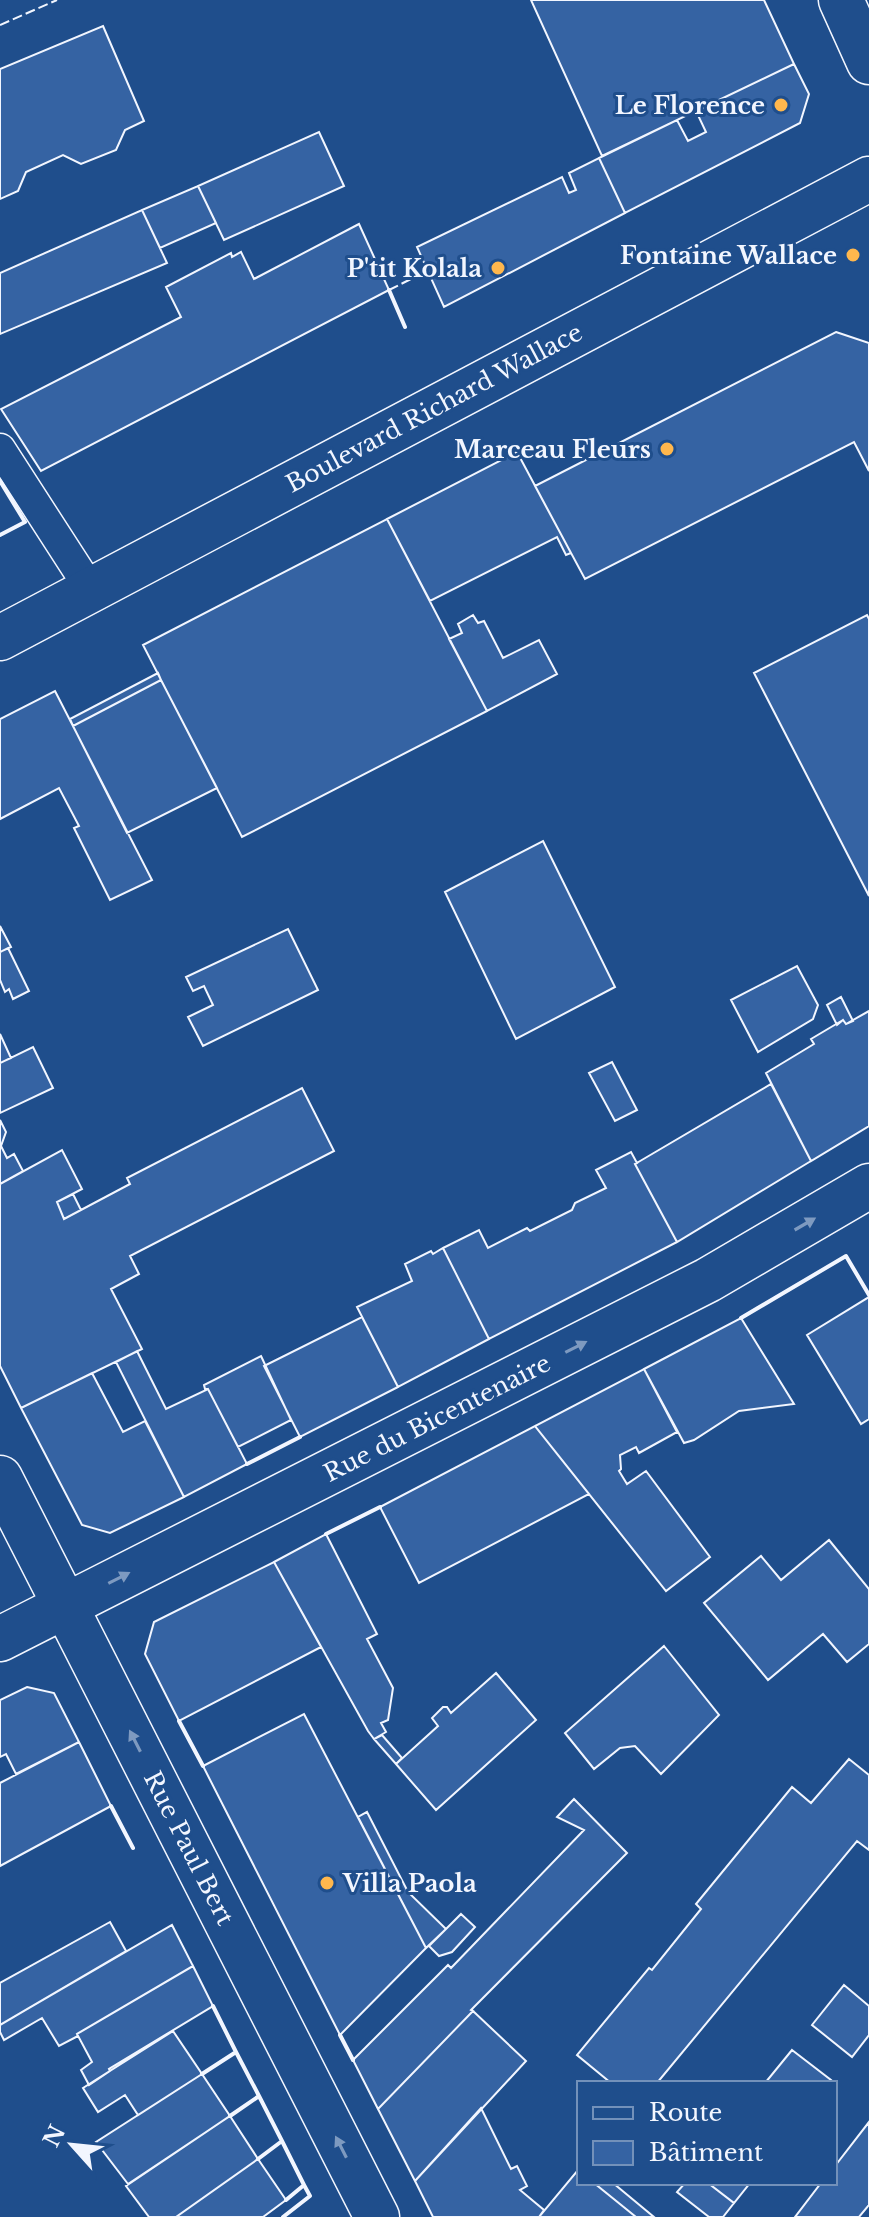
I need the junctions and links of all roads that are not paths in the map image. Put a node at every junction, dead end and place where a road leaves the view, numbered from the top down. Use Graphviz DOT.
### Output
graph roads {
  1 [pos="841,0"];
  2 [pos="869,62"];
  3 [pos="869,179"];
  4 [pos="0,449"];
  5 [pos="91,590"];
  6 [pos="0,638"];
  7 [pos="869,1186"];
  8 [pos="0,1478"];
  9 [pos="65,1606"];
  10 [pos="0,1639"];
  11 [pos="377,2217"];
  1 -- 2 [label="street"];
  3 -- 5 [label="street, Boulevard Richard Wallace"];
  4 -- 5 [label="lane"];
  5 -- 6 [label="street, Boulevard Richard Wallace"];
  9 -- 7 [label="street, Rue du Bicentenaire, one-way"];
  8 -- 9 [label="street, Rue Paul Bert"];
  9 -- 10 [label="street, Rue du Bicentenaire"];
  11 -- 9 [label="street, Rue Paul Bert, one-way"];
}
